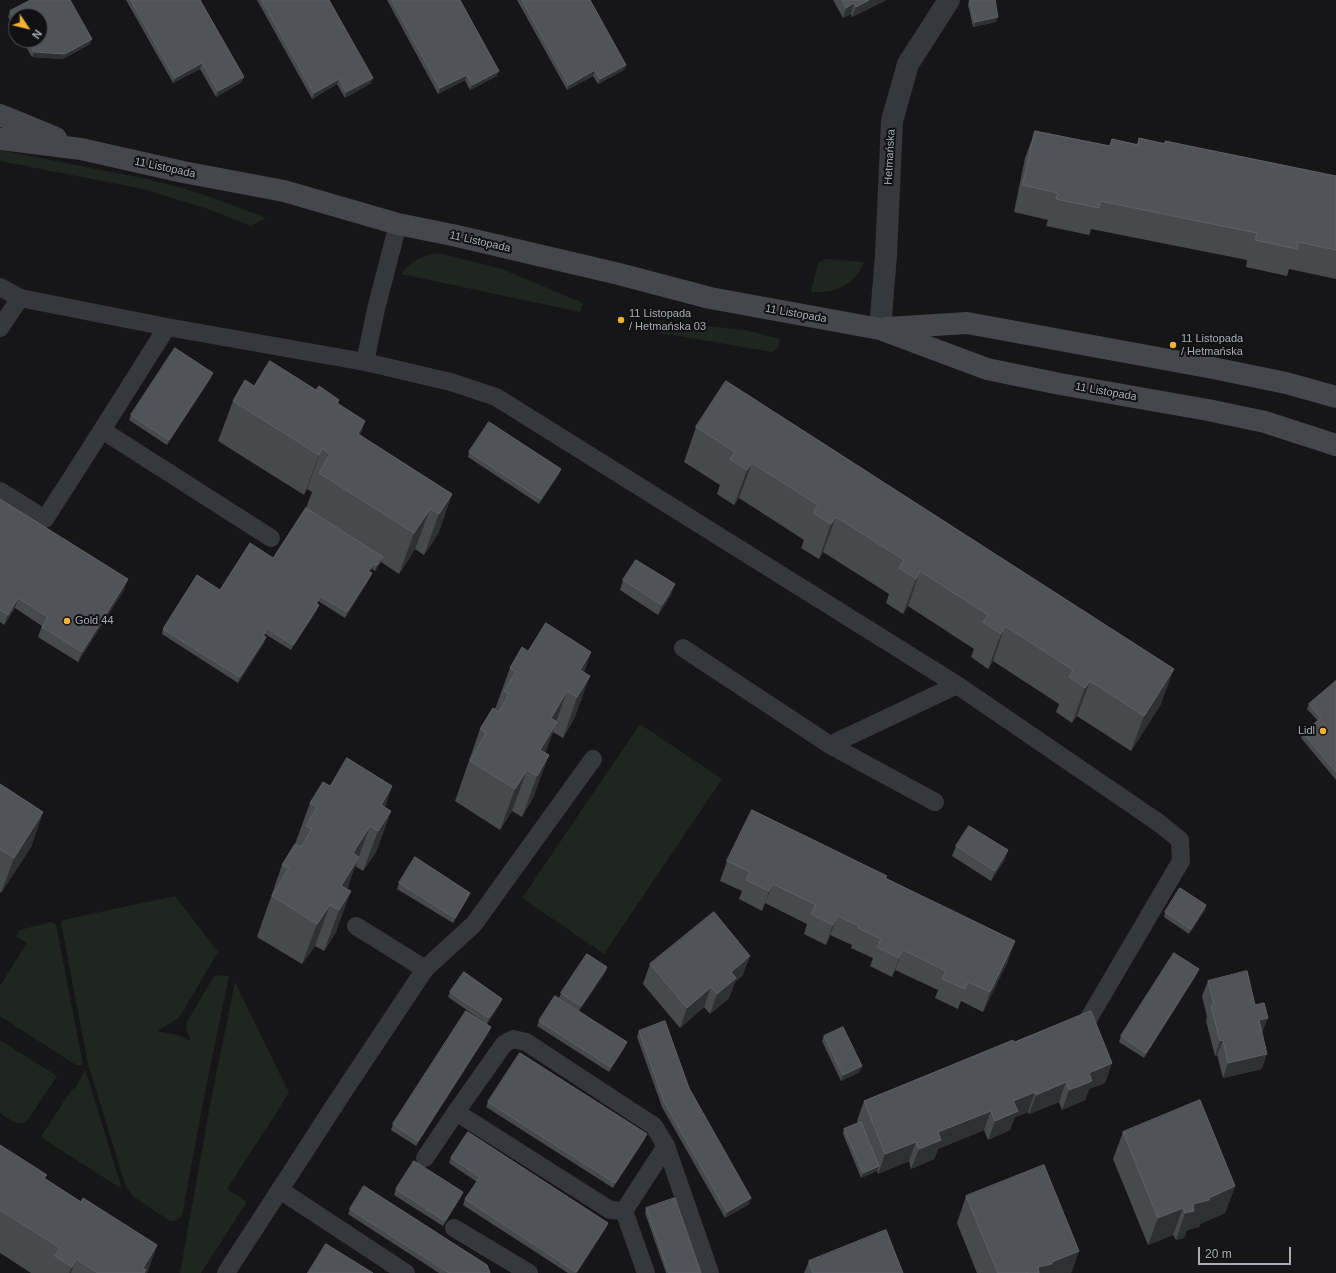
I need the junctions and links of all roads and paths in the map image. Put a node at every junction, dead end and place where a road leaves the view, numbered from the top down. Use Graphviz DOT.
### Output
graph roads {
  1 [pos="949,0"];
  2 [pos="0,114"];
  3 [pos="0,139"];
  4 [pos="81,149"];
  5 [pos="398,224"];
  6 [pos="0,287"];
  7 [pos="20,298"];
  8 [pos="0,328"];
  9 [pos="167,328"];
  10 [pos="880,329"];
  11 [pos="365,362"];
  12 [pos="1336,397"];
  13 [pos="102,430"];
  14 [pos="1336,445"];
  15 [pos="0,491"];
  16 [pos="271,538"];
  17 [pos="683,648"];
  18 [pos="956,685"];
  19 [pos="830,745"];
  20 [pos="593,759"];
  21 [pos="935,802"];
  22 [pos="356,926"];
  23 [pos="425,969"];
  24 [pos="1086,1023"];
  25 [pos="456,1112"];
  26 [pos="666,1146"];
  27 [pos="425,1158"];
  28 [pos="280,1190"];
  29 [pos="624,1211"];
  30 [pos="454,1228"];
  31 [pos="641,1271"];
  32 [pos="226,1273"];
  33 [pos="406,1273"];
  34 [pos="529,1273"];
  35 [pos="710,1273"];
  1 -- 10 [label="street, Hetmańska"];
  2 -- 4 [label="street, 11 Listopada"];
  3 -- 4 [label="street, 11 Listopada"];
  4 -- 5 [label="street, 11 Listopada"];
  5 -- 10 [label="street, 11 Listopada"];
  5 -- 11 [label="lane"];
  6 -- 7 [label="lane"];
  7 -- 8 [label="lane"];
  7 -- 9 [label="lane"];
  9 -- 11 [label="lane"];
  9 -- 13 [label="lane"];
  10 -- 12 [label="street, 11 Listopada"];
  10 -- 14 [label="street, 11 Listopada"];
  11 -- 18 [label="lane"];
  13 -- 15 [label="lane"];
  13 -- 16 [label="lane"];
  17 -- 19 [label="lane"];
  18 -- 19 [label="lane"];
  18 -- 24 [label="lane"];
  19 -- 21 [label="lane"];
  20 -- 23 [label="lane"];
  22 -- 23 [label="lane"];
  23 -- 28 [label="lane"];
  25 -- 26 [label="lane"];
  25 -- 27 [label="lane"];
  25 -- 29 [label="lane"];
  26 -- 29 [label="lane"];
  26 -- 35 [label="lane"];
  28 -- 32 [label="lane"];
  28 -- 33 [label="lane"];
  29 -- 31 [label="lane"];
  30 -- 34 [label="lane"];
}
